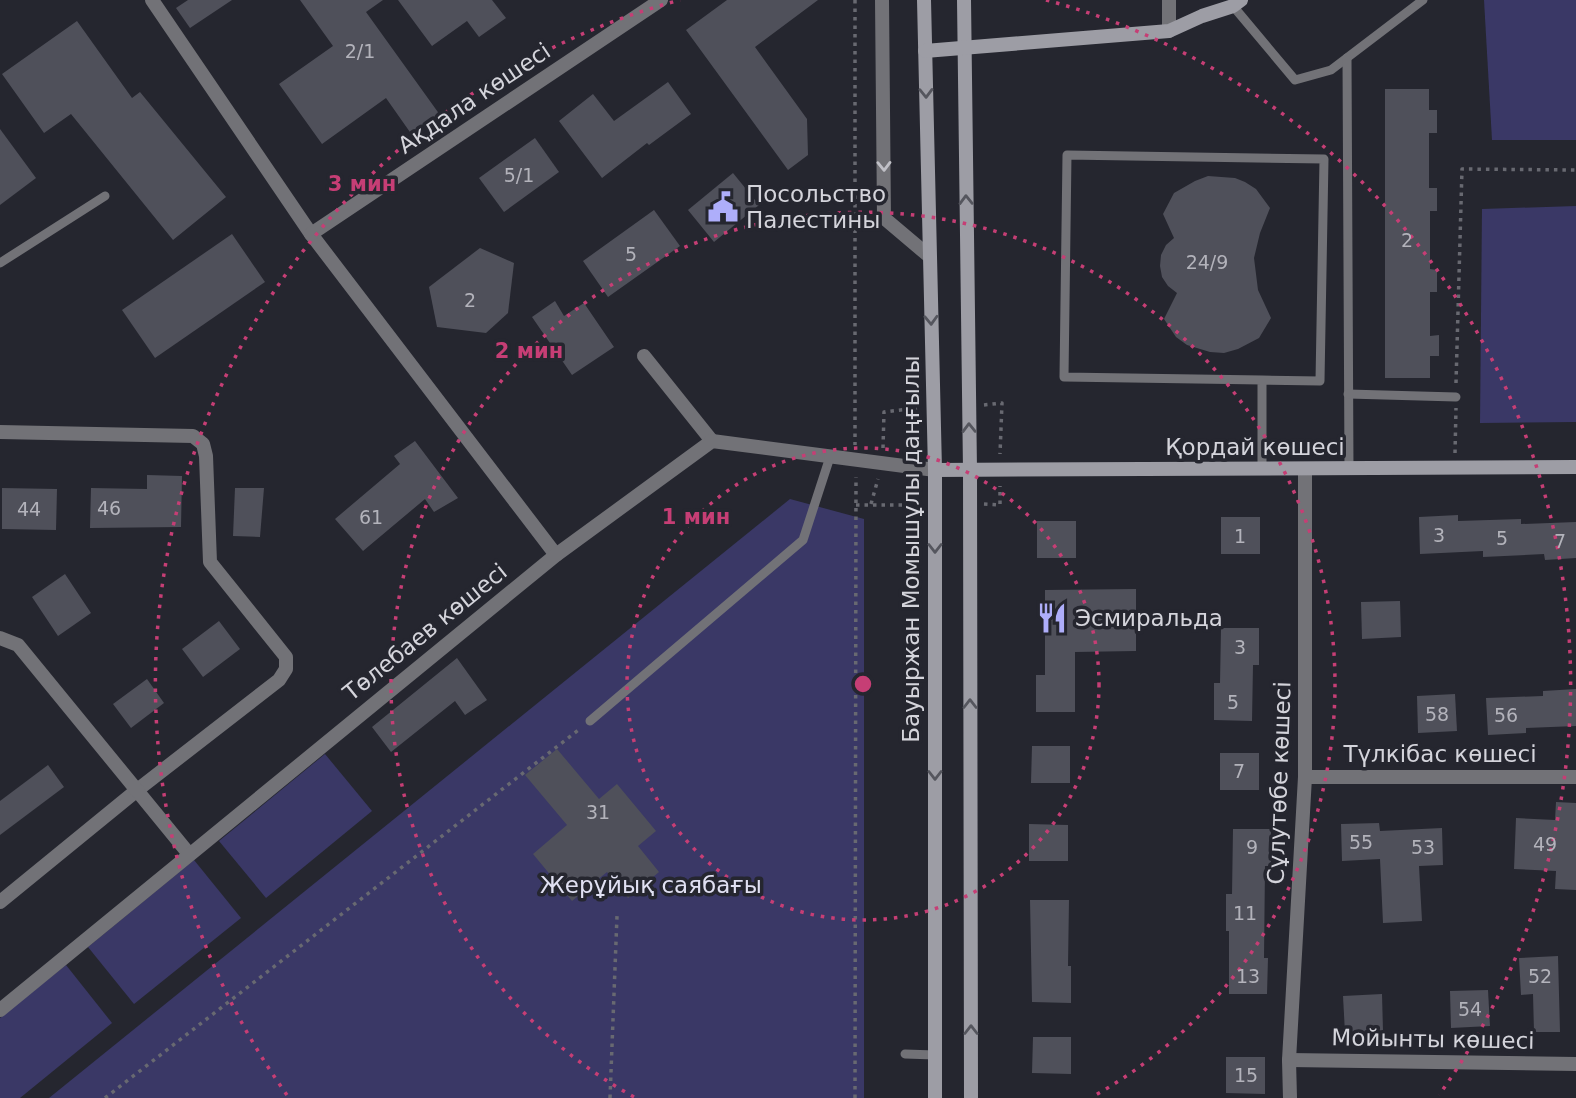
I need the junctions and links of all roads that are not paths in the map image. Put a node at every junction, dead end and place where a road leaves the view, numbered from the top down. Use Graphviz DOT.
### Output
graph roads {
  1 [pos="152,0"];
  2 [pos="662,0"];
  3 [pos="882,0"];
  4 [pos="924,0"];
  5 [pos="964,0"];
  6 [pos="1169,0"];
  7 [pos="1423,0"];
  8 [pos="1237,3"];
  9 [pos="1168,32"];
  10 [pos="965,48"];
  11 [pos="925,51"];
  12 [pos="1347,58"];
  13 [pos="105,196"];
  14 [pos="311,234"];
  15 [pos="929,256"];
  16 [pos="0,263"];
  17 [pos="644,356"];
  18 [pos="1262,380"];
  19 [pos="1348,394"];
  20 [pos="1456,397"];
  21 [pos="0,432"];
  22 [pos="712,441"];
  23 [pos="830,457"];
  24 [pos="1576,467"];
  25 [pos="935,470"];
  26 [pos="970,470"];
  27 [pos="1262,470"];
  28 [pos="1305,470"];
  29 [pos="1349,470"];
  30 [pos="556,555"];
  31 [pos="0,638"];
  32 [pos="590,721"];
  33 [pos="1305,777"];
  34 [pos="1576,777"];
  35 [pos="136,791"];
  36 [pos="188,854"];
  37 [pos="0,902"];
  38 [pos="0,1010"];
  39 [pos="905,1054"];
  40 [pos="935,1055"];
  41 [pos="1289,1060"];
  42 [pos="1576,1064"];
  43 [pos="935,1098"];
  44 [pos="971,1098"];
  45 [pos="1290,1098"];
  1 -- 14 [label="street"];
  2 -- 14 [label="street, Ақдала көшесі"];
  3 -- 15 [label="street, one-way"];
  4 -- 11 [label="main road, Бауыржан Момышұлы даңғылы"];
  5 -- 10 [label="main road"];
  6 -- 9 [label="street"];
  7 -- 12 [label="lane"];
  8 -- 9 [label="main road"];
  8 -- 12 [label="lane"];
  9 -- 10 [label="main road"];
  10 -- 11 [label="main road"];
  26 -- 10 [label="main road, one-way"];
  11 -- 15 [label="main road, Бауыржан Момышұлы даңғылы, one-way"];
  12 -- 19 [label="lane"];
  13 -- 16 [label="lane"];
  14 -- 30 [label="street"];
  15 -- 25 [label="main road, Бауыржан Момышұлы даңғылы, one-way"];
  17 -- 22 [label="street"];
  18 -- 18 [label="lane"];
  18 -- 27 [label="lane"];
  19 -- 20 [label="lane"];
  19 -- 29 [label="lane"];
  21 -- 35 [label="street"];
  22 -- 23 [label="street"];
  22 -- 30 [label="street, Төлебаев көшесі"];
  23 -- 25 [label="street"];
  23 -- 32 [label="lane"];
  24 -- 29 [label="main road, Қордай көшесі"];
  25 -- 26 [label="main road, Қордай көшесі"];
  25 -- 40 [label="main road, Бауыржан Момышұлы даңғылы, one-way"];
  26 -- 27 [label="main road, Қордай көшесі"];
  44 -- 26 [label="main road, one-way"];
  27 -- 28 [label="main road, Қордай көшесі"];
  28 -- 29 [label="main road, Қордай көшесі"];
  28 -- 33 [label="street, Сұлутөбе көшесі"];
  30 -- 36 [label="street, Төлебаев көшесі"];
  31 -- 35 [label="street"];
  33 -- 34 [label="street, Түлкібас көшесі"];
  33 -- 41 [label="street, Сұлутөбе көшесі"];
  35 -- 36 [label="street"];
  35 -- 37 [label="street"];
  36 -- 38 [label="street, Төлебаев көшесі"];
  39 -- 40 [label="lane"];
  40 -- 43 [label="main road, Бауыржан Момышұлы даңғылы"];
  41 -- 42 [label="street, Мойынты көшесі"];
  41 -- 45 [label="street, Сұлутөбе көшесі"];
}
